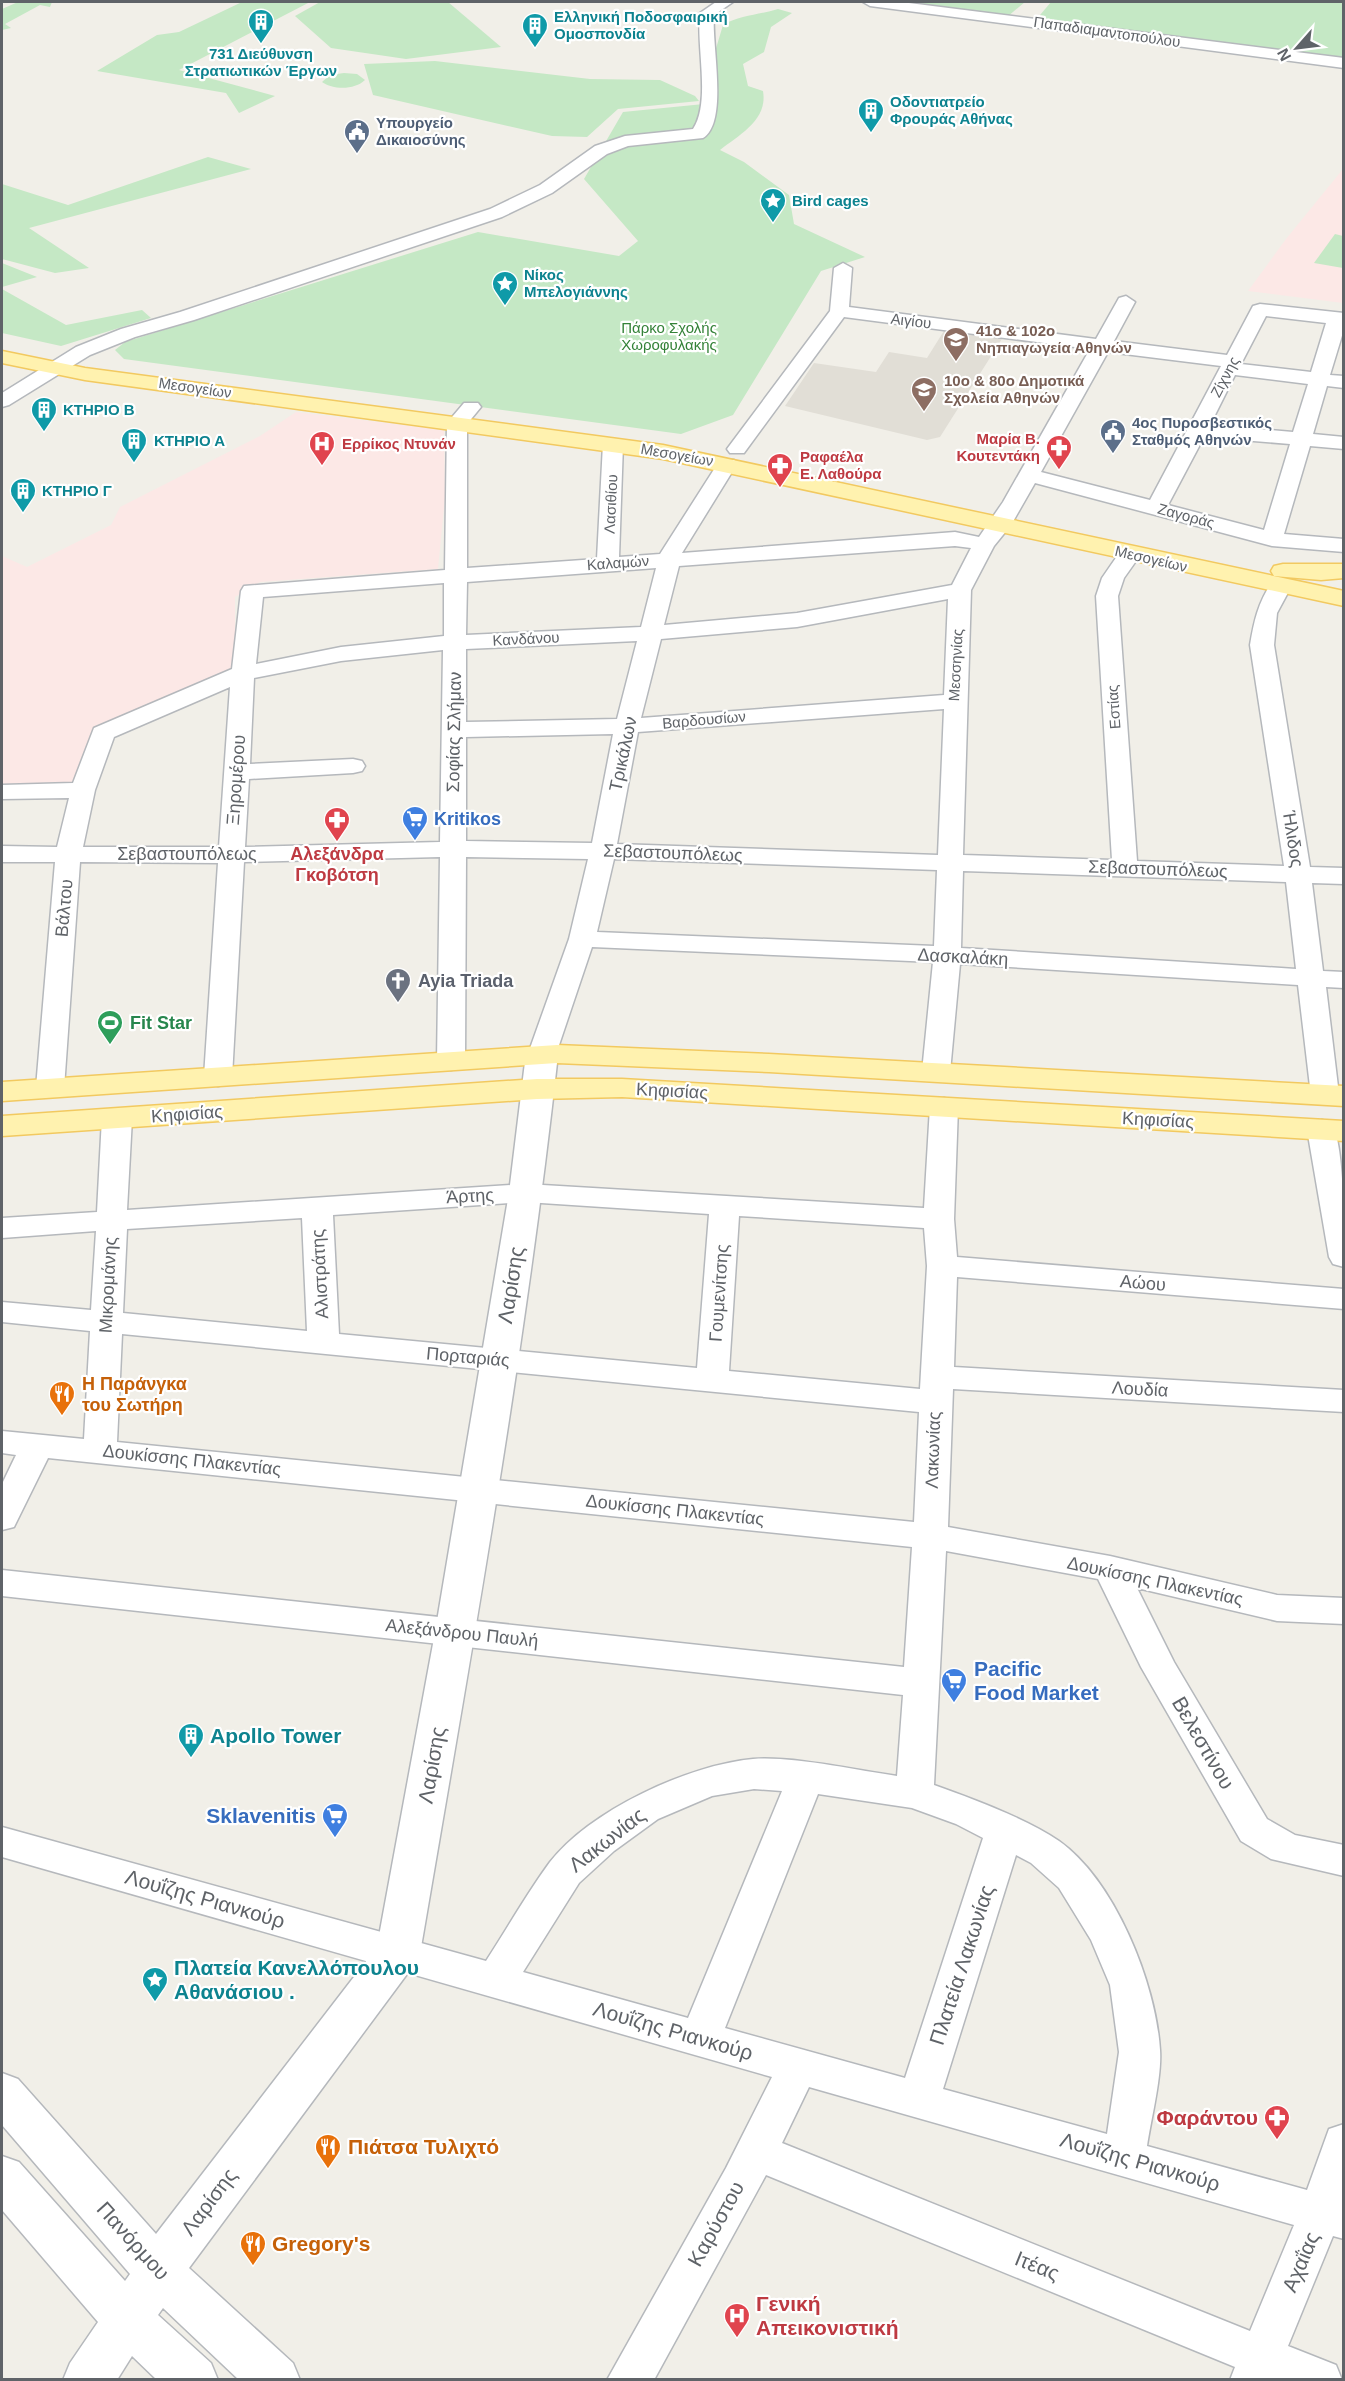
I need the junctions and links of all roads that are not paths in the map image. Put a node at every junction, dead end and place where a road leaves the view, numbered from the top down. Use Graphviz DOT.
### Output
graph roads {
  1 [pos="726,2"];
  2 [pos="870,2"];
  3 [pos="1038,8"];
  4 [pos="1029,21"];
  5 [pos="1344,63"];
  6 [pos="843,268"];
  7 [pos="1126,302"];
  8 [pos="839,311"];
  9 [pos="1340,319"];
  10 [pos="2,342"];
  11 [pos="1102,345"];
  12 [pos="2,357"];
  13 [pos="64,363"];
  14 [pos="1231,365"];
  15 [pos="1319,379"];
  16 [pos="1344,382"];
  17 [pos="2,401"];
  18 [pos="464,415"];
  19 [pos="1197,430"];
  20 [pos="1301,439"];
  21 [pos="1344,443"];
  22 [pos="613,444"];
  23 [pos="732,457"];
  24 [pos="1030,475"];
  25 [pos="1156,508"];
  26 [pos="1005,518"];
  27 [pos="1272,539"];
  28 [pos="984,544"];
  29 [pos="1344,546"];
  30 [pos="1130,554"];
  31 [pos="669,560"];
  32 [pos="608,564"];
  33 [pos="1344,571"];
  34 [pos="457,575"];
  35 [pos="1280,587"];
  36 [pos="960,590"];
  37 [pos="252,591"];
  38 [pos="1344,599"];
  39 [pos="651,633"];
  40 [pos="455,642"];
  41 [pos="243,673"];
  42 [pos="954,701"];
  43 [pos="627,726"];
  44 [pos="454,730"];
  45 [pos="103,733"];
  46 [pos="353,766"];
  47 [pos="237,772"];
  48 [pos="83,790"];
  49 [pos="2,792"];
  50 [pos="453,849"];
  51 [pos="603,851"];
  52 [pos="2,854"];
  53 [pos="68,855"];
  54 [pos="231,855"];
  55 [pos="949,861"];
  56 [pos="1125,868"];
  57 [pos="1298,874"];
  58 [pos="1344,876"];
  59 [pos="582,939"];
  60 [pos="947,955"];
  61 [pos="1312,978"];
  62 [pos="1344,980"];
  63 [pos="542,1054"];
  64 [pos="451,1062"];
  65 [pos="936,1072"];
  66 [pos="218,1077"];
  67 [pos="50,1088"];
  68 [pos="537,1089"];
  69 [pos="2,1092"];
  70 [pos="1334,1095"];
  71 [pos="944,1107"];
  72 [pos="117,1118"];
  73 [pos="2,1126"];
  74 [pos="1333,1130"];
  75 [pos="526,1193"];
  76 [pos="317,1205"];
  77 [pos="725,1207"];
  78 [pos="939,1219"];
  79 [pos="112,1220"];
  80 [pos="2,1227"];
  81 [pos="1344,1257"];
  82 [pos="942,1266"];
  83 [pos="1344,1299"];
  84 [pos="2,1312"];
  85 [pos="106,1323"];
  86 [pos="324,1343"];
  87 [pos="499,1360"];
  88 [pos="712,1378"];
  89 [pos="936,1389"];
  90 [pos="1344,1401"];
  91 [pos="2,1442"];
  92 [pos="37,1446"];
  93 [pos="100,1451"];
  94 [pos="478,1490"];
  95 [pos="2,1518"];
  96 [pos="930,1536"];
  97 [pos="1110,1569"];
  98 [pos="2,1583"];
  99 [pos="1344,1611"];
  100 [pos="456,1633"];
  101 [pos="922,1683"];
  102 [pos="806,1778"];
  103 [pos="915,1793"];
  104 [pos="1005,1830"];
  105 [pos="2,1842"];
  106 [pos="1344,1861"];
  107 [pos="398,1953"];
  108 [pos="495,1981"];
  109 [pos="700,2039"];
  110 [pos="799,2066"];
  111 [pos="2,2093"];
  112 [pos="920,2100"];
  113 [pos="1344,2142"];
  114 [pos="756,2152"];
  115 [pos="1124,2158"];
  116 [pos="2,2176"];
  117 [pos="1332,2217"];
  118 [pos="159,2272"];
  119 [pos="128,2320"];
  120 [pos="1257,2368"];
  121 [pos="88,2379"];
  122 [pos="193,2379"];
  123 [pos="275,2379"];
  124 [pos="629,2379"];
  125 [pos="1320,2379"];
  1 -- 13 [label="street"];
  2 -- 4 [label="street, Παπαδιαμαντοπούλου"];
  3 -- 4 [label="street"];
  4 -- 5 [label="street, Παπαδιαμαντοπούλου"];
  6 -- 8 [label="street"];
  7 -- 11 [label="street, Μεσσηνίας"];
  8 -- 11 [label="street, Αιγίου"];
  8 -- 23 [label="street, Τρικάλων"];
  9 -- 14 [label="street, Ζίχνης"];
  9 -- 15 [label="street"];
  10 -- 13 [label="main road, Μεσογείων"];
  11 -- 14 [label="street, Αιγίου"];
  11 -- 24 [label="street, Μεσσηνίας"];
  12 -- 13 [label="main road, Μεσογείων"];
  13 -- 17 [label="street"];
  13 -- 18 [label="main road, Μεσογείων"];
  14 -- 15 [label="street, Αιγίου"];
  14 -- 19 [label="street, Ζίχνης"];
  15 -- 16 [label="street, Αιγίου"];
  15 -- 20 [label="street"];
  18 -- 22 [label="main road, Μεσογείων"];
  18 -- 23 [label="main road, Μεσογείων"];
  18 -- 34 [label="street, Σοφίας Σλήμαν"];
  19 -- 20 [label="street"];
  19 -- 25 [label="street, Ζίχνης"];
  20 -- 21 [label="street"];
  20 -- 27 [label="street"];
  22 -- 23 [label="main road, Μεσογείων"];
  22 -- 32 [label="street, Λασιθίου"];
  23 -- 26 [label="main road, Μεσογείων"];
  23 -- 31 [label="street, Τρικάλων"];
  24 -- 25 [label="street, Ζαγοράς"];
  24 -- 26 [label="street, Μεσσηνίας"];
  25 -- 27 [label="street, Ζαγοράς"];
  26 -- 28 [label="street, Μεσσηνίας"];
  26 -- 30 [label="main road, Μεσογείων"];
  26 -- 33 [label="main road, Μεσογείων"];
  27 -- 29 [label="street, Ζαγοράς"];
  28 -- 31 [label="street, Καλαμών"];
  28 -- 36 [label="street, Μεσσηνίας"];
  30 -- 35 [label="main road, Μεσογείων"];
  30 -- 56 [label="street, Εστίας"];
  31 -- 32 [label="street, Καλαμών"];
  31 -- 39 [label="street, Τρικάλων"];
  32 -- 34 [label="street, Καλαμών"];
  34 -- 37 [label="street, Καλαμών"];
  34 -- 40 [label="street, Σοφίας Σλήμαν"];
  35 -- 38 [label="main road, Μεσογείων"];
  35 -- 57 [label="street, Ήλιδος"];
  36 -- 39 [label="street, Κανδάνου"];
  36 -- 42 [label="street, Μεσσηνίας"];
  37 -- 41 [label="street, Ξηρομέρου"];
  39 -- 40 [label="street, Κανδάνου"];
  39 -- 43 [label="street, Τρικάλων"];
  40 -- 41 [label="street, Κανδάνου"];
  40 -- 44 [label="street, Σοφίας Σλήμαν"];
  41 -- 45 [label="street, Κανδάνου"];
  41 -- 47 [label="street, Ξηρομέρου"];
  42 -- 43 [label="street, Βαρδουσίων"];
  42 -- 55 [label="street, Μεσσηνίας"];
  43 -- 44 [label="street, Βαρδουσίων"];
  43 -- 51 [label="street, Τρικάλων"];
  44 -- 50 [label="street, Σοφίας Σλήμαν"];
  45 -- 48 [label="street, Βάλτου"];
  46 -- 47 [label="street"];
  47 -- 54 [label="street, Ξηρομέρου"];
  48 -- 49 [label="street"];
  48 -- 53 [label="street, Βάλτου"];
  50 -- 51 [label="street, Σεβαστουπόλεως"];
  50 -- 54 [label="street, Σεβαστουπόλεως"];
  50 -- 64 [label="street, Σοφίας Σλήμαν"];
  51 -- 55 [label="street, Σεβαστουπόλεως"];
  51 -- 59 [label="street, Τρικάλων"];
  52 -- 53 [label="street, Σεβαστουπόλεως"];
  53 -- 54 [label="street, Σεβαστουπόλεως"];
  53 -- 67 [label="street, Βάλτου"];
  54 -- 66 [label="street, Ξηρομέρου"];
  55 -- 56 [label="street, Σεβαστουπόλεως"];
  55 -- 60 [label="street, Μεσσηνίας"];
  56 -- 57 [label="street, Σεβαστουπόλεως"];
  57 -- 58 [label="street, Σεβαστουπόλεως"];
  57 -- 61 [label="street, Ήλιδος"];
  59 -- 60 [label="street, Δασκαλάκη"];
  59 -- 63 [label="street, Τρικάλων"];
  60 -- 61 [label="street, Δασκαλάκη"];
  60 -- 65 [label="street, Μεσσηνίας"];
  61 -- 62 [label="street, Δασκαλάκη"];
  61 -- 70 [label="street, Ήλιδος"];
  63 -- 64 [label="main road, Κηφισίας"];
  63 -- 65 [label="main road, Κηφισίας"];
  63 -- 68 [label="street, Λαρίσης"];
  64 -- 66 [label="main road, Κηφισίας"];
  65 -- 70 [label="main road, Κηφισίας"];
  66 -- 67 [label="main road, Κηφισίας"];
  67 -- 69 [label="main road, Κηφισίας"];
  68 -- 71 [label="main road, Κηφισίας"];
  68 -- 72 [label="main road, Κηφισίας"];
  68 -- 75 [label="street, Λαρίσης"];
  71 -- 74 [label="main road, Κηφισίας"];
  71 -- 78 [label="street, Λακωνίας"];
  72 -- 73 [label="main road, Κηφισίας"];
  72 -- 79 [label="street, Μικρομάνης"];
  74 -- 81 [label="street"];
  75 -- 76 [label="street, Άρτης"];
  75 -- 77 [label="street, Άρτης"];
  75 -- 87 [label="street, Λαρίσης"];
  76 -- 79 [label="street, Άρτης"];
  76 -- 86 [label="street, Αλιστράτης"];
  77 -- 78 [label="street, Άρτης"];
  77 -- 88 [label="street, Γουμενίτσης"];
  78 -- 82 [label="street, Λακωνίας"];
  79 -- 80 [label="street, Άρτης"];
  79 -- 85 [label="street, Μικρομάνης"];
  82 -- 83 [label="street, Αώου"];
  82 -- 89 [label="street, Λακωνίας"];
  84 -- 85 [label="street, Πορταριάς"];
  85 -- 86 [label="street, Πορταριάς"];
  85 -- 93 [label="street, Μικρομάνης"];
  86 -- 87 [label="street, Πορταριάς"];
  87 -- 88 [label="street, Πορταριάς"];
  87 -- 94 [label="street, Λαρίσης"];
  88 -- 89 [label="street, Πορταριάς"];
  89 -- 90 [label="street, Λουδία"];
  89 -- 96 [label="street, Λακωνίας"];
  91 -- 92 [label="street, Δουκίσσης Πλακεντίας"];
  92 -- 93 [label="street, Δουκίσσης Πλακεντίας"];
  92 -- 95 [label="street"];
  93 -- 94 [label="street, Δουκίσσης Πλακεντίας"];
  94 -- 96 [label="street, Δουκίσσης Πλακεντίας"];
  94 -- 100 [label="street, Λαρίσης"];
  96 -- 97 [label="street, Δουκίσσης Πλακεντίας"];
  96 -- 101 [label="street, Λακωνίας"];
  97 -- 99 [label="street, Δουκίσσης Πλακεντίας"];
  97 -- 106 [label="street, Βελεστίνου"];
  98 -- 100 [label="street, Αλεξάνδρου Παυλή"];
  100 -- 101 [label="street, Αλεξάνδρου Παυλή"];
  100 -- 107 [label="street, Λαρίσης"];
  101 -- 103 [label="street, Λακωνίας"];
  102 -- 103 [label="street, Λακωνίας"];
  102 -- 108 [label="street, Λακωνίας"];
  102 -- 109 [label="street"];
  103 -- 104 [label="street, Λακωνίας"];
  104 -- 112 [label="street, Πλατεία Λακωνίας"];
  104 -- 115 [label="street, Λακωνίας"];
  105 -- 107 [label="street, Λουΐζης Ριανκούρ"];
  107 -- 108 [label="street, Λουΐζης Ριανκούρ"];
  107 -- 118 [label="street, Λαρίσης"];
  108 -- 109 [label="street, Λουΐζης Ριανκούρ"];
  109 -- 110 [label="street, Λουΐζης Ριανκούρ"];
  110 -- 112 [label="street, Λουΐζης Ριανκούρ"];
  110 -- 114 [label="street, Καρύστου"];
  111 -- 118 [label="street, Πανόρμου"];
  112 -- 115 [label="street, Λουΐζης Ριανκούρ"];
  113 -- 117 [label="street, Αχαΐας"];
  114 -- 120 [label="street, Ιτέας"];
  114 -- 124 [label="street, Καρύστου"];
  115 -- 117 [label="street, Λουΐζης Ριανκούρ"];
  116 -- 119 [label="street"];
  117 -- 120 [label="street, Αχαΐας"];
  118 -- 119 [label="street, Λαρίσης"];
  118 -- 123 [label="street, Πανόρμου"];
  119 -- 121 [label="street, Λαρίσης"];
  119 -- 122 [label="street"];
  120 -- 125 [label="street, Ιτέας"];
}
